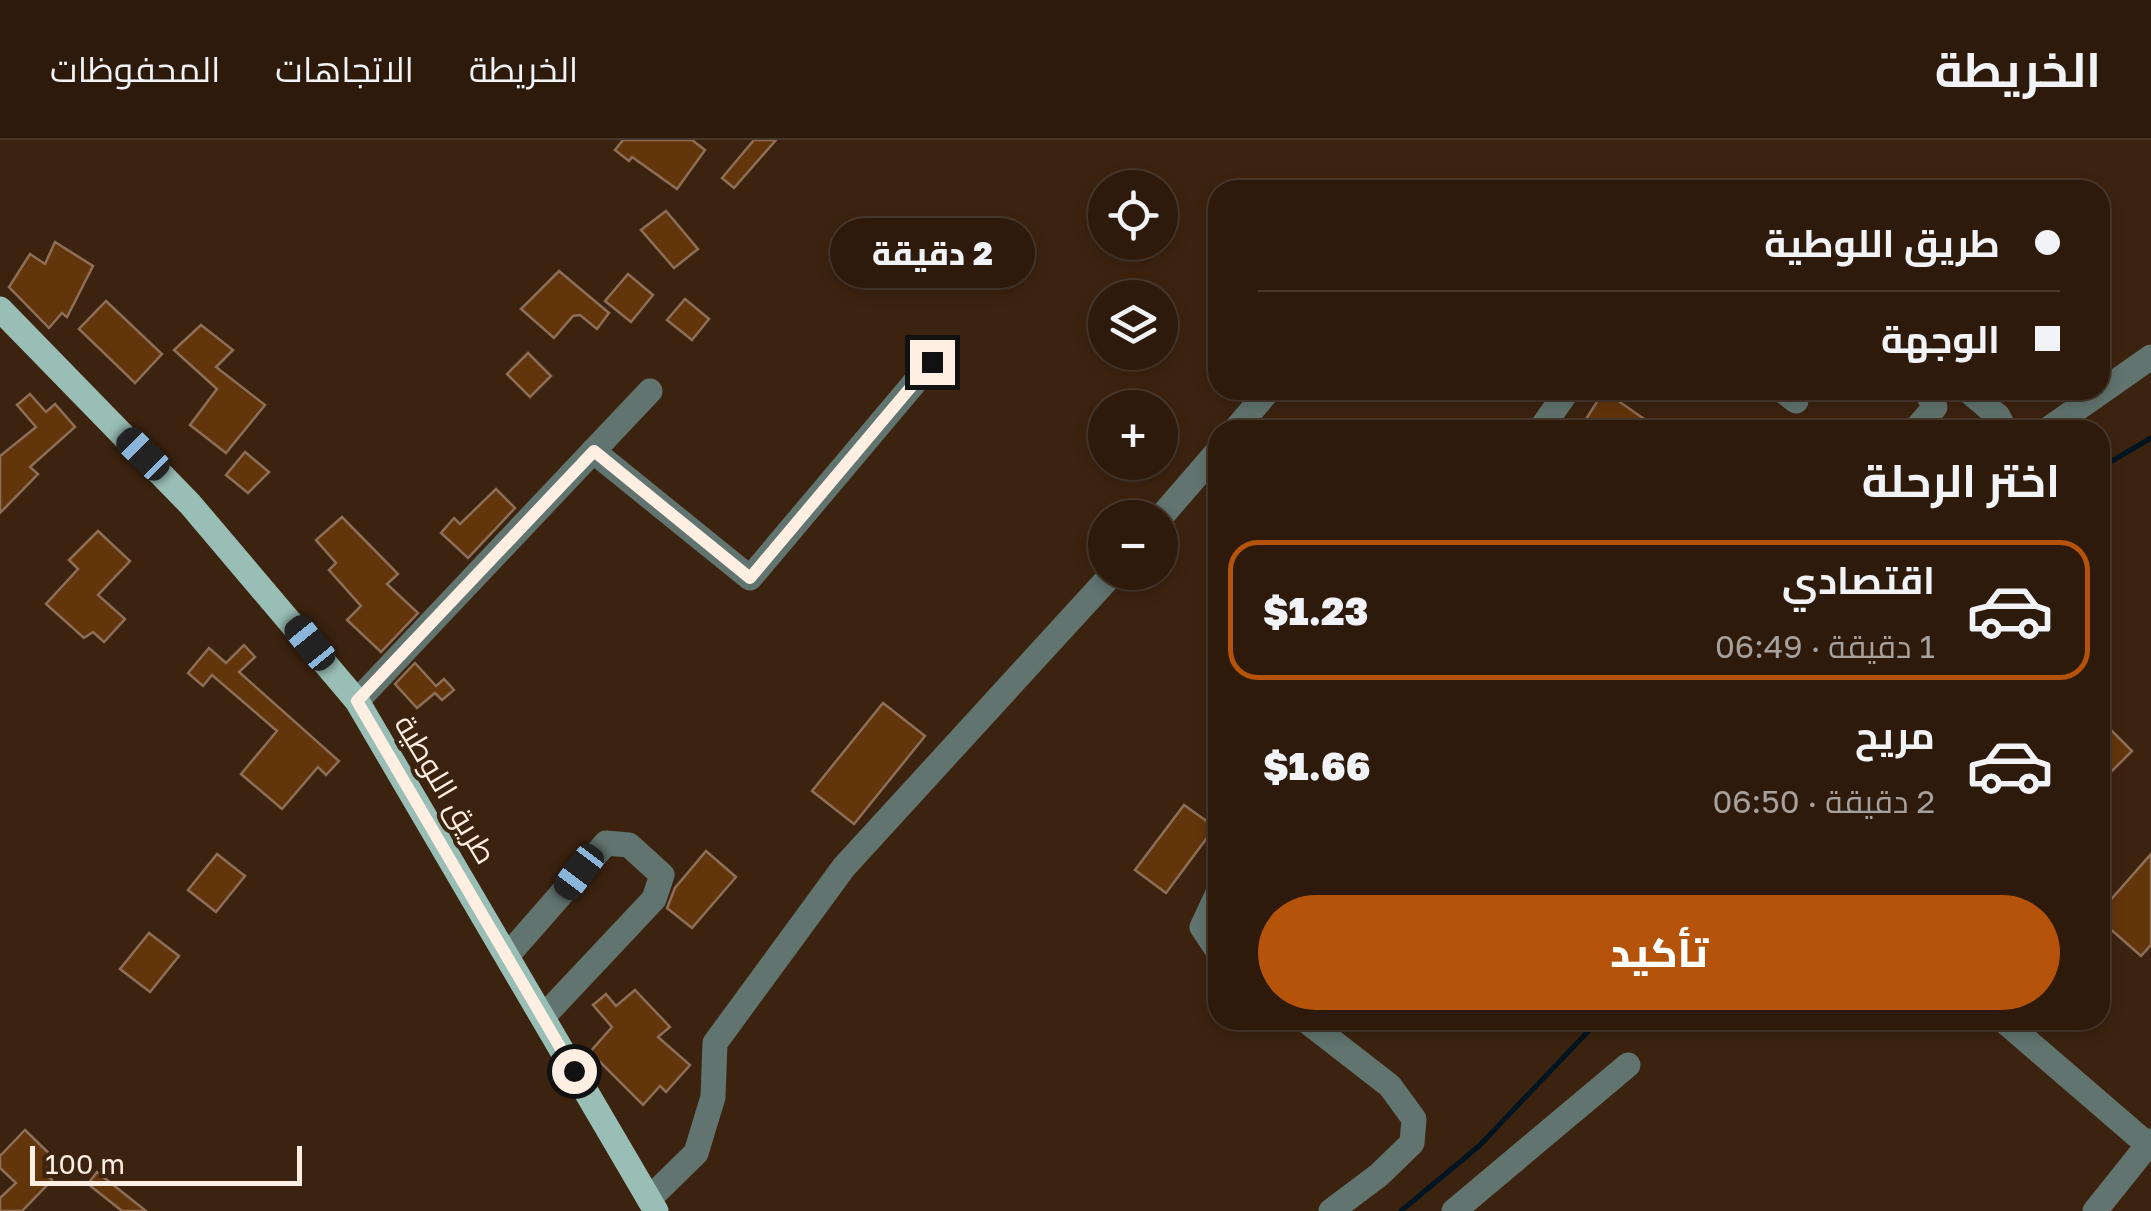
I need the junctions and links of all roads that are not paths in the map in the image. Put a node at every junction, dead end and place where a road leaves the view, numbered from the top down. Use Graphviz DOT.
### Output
graph roads {
  1 [pos="0,309"];
  2 [pos="2151,357"];
  3 [pos="932,362"];
  4 [pos="2110,386"];
  5 [pos="650,391"];
  6 [pos="1260,400"];
  7 [pos="1931,400"];
  8 [pos="1979,400"];
  9 [pos="2089,400"];
  10 [pos="1244,420"];
  11 [pos="1923,420"];
  12 [pos="2000,420"];
  13 [pos="2060,420"];
  14 [pos="594,451"];
  15 [pos="1208,462"];
  16 [pos="1175,500"];
  17 [pos="1097,590"];
  18 [pos="357,701"];
  19 [pos="1208,914"];
  20 [pos="1208,936"];
  21 [pos="507,956"];
  22 [pos="542,1017"];
  23 [pos="1329,1030"];
  24 [pos="2014,1030"];
  25 [pos="1628,1065"];
  26 [pos="2149,1143"];
  27 [pos="653,1205"];
  28 [pos="1331,1211"];
  29 [pos="1454,1211"];
  30 [pos="2094,1211"];
  1 -- 18 [label="main road, طريق اللوطية"];
  2 -- 4 [label="street"];
  3 -- 14 [label="street"];
  5 -- 14 [label="street"];
  6 -- 10 [label="street"];
  7 -- 11 [label="street"];
  8 -- 12 [label="street"];
  9 -- 13 [label="street"];
  14 -- 18 [label="street"];
  15 -- 16 [label="street"];
  17 -- 27 [label="street"];
  18 -- 21 [label="main road, طريق اللوطية"];
  19 -- 20 [label="street"];
  21 -- 22 [label="main road, طريق اللوطية"];
  21 -- 22 [label="street"];
  22 -- 27 [label="main road, طريق اللوطية"];
  23 -- 28 [label="street"];
  24 -- 26 [label="street"];
  25 -- 29 [label="street"];
  26 -- 30 [label="street"];
}
